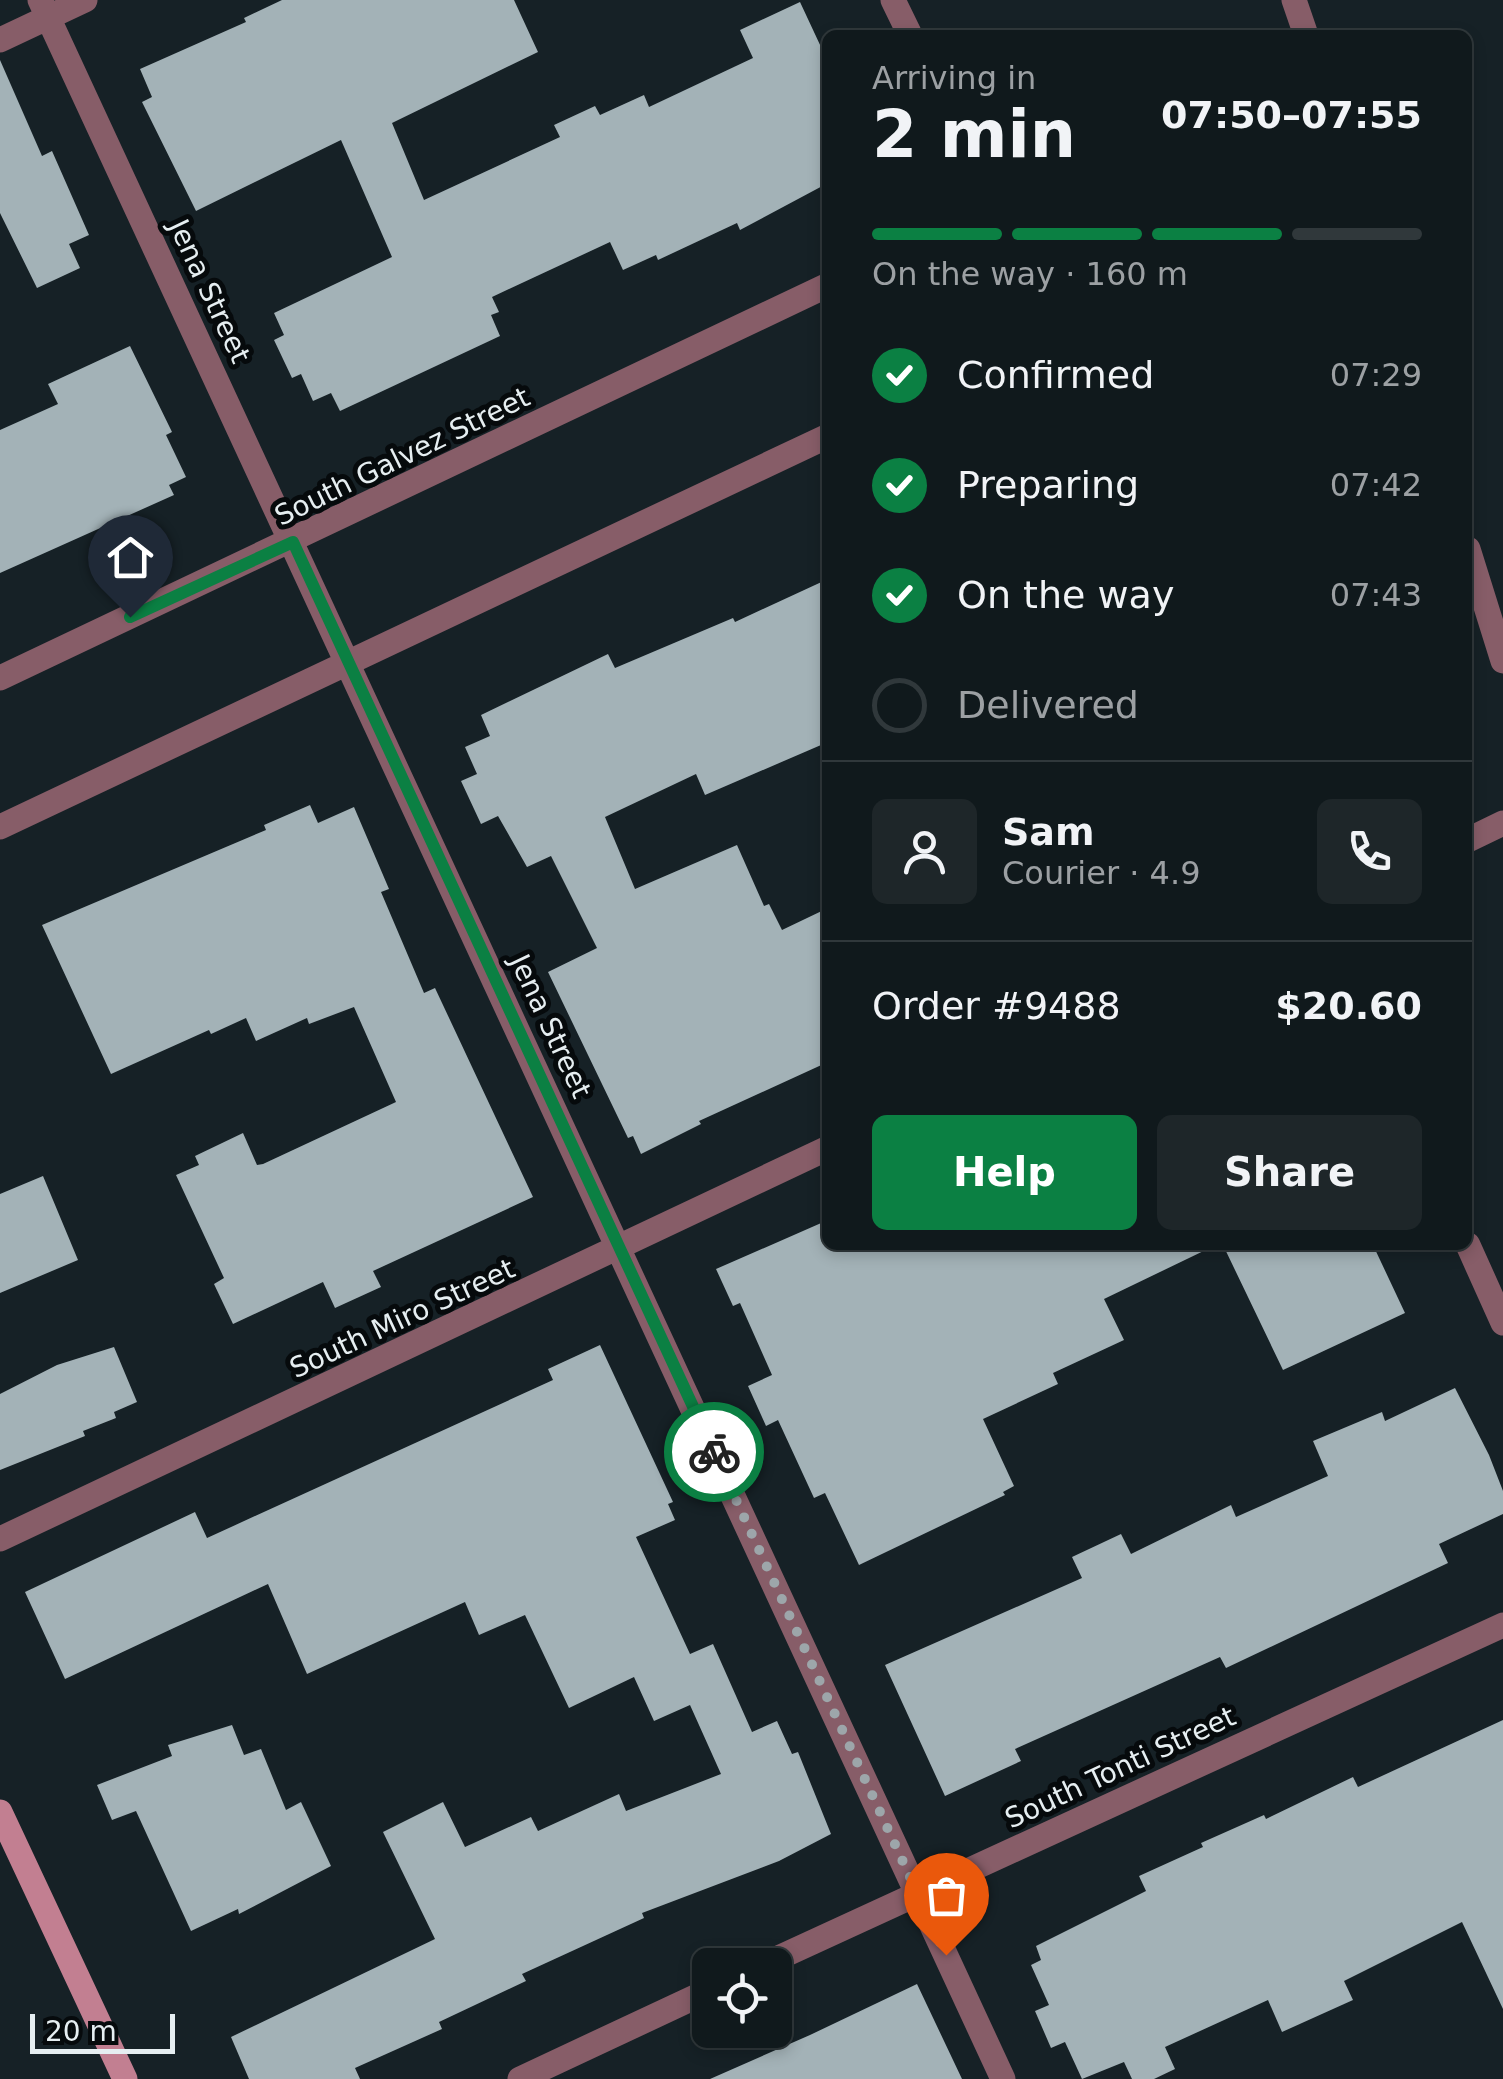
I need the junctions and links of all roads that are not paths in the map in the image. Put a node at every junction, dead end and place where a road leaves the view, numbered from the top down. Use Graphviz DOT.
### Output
graph roads {
  1 [pos="84,0"];
  2 [pos="893,0"];
  3 [pos="1303,2"];
  4 [pos="45,8"];
  5 [pos="908,30"];
  6 [pos="1306,30"];
  7 [pos="0,40"];
  8 [pos="822,288"];
  9 [pos="822,439"];
  10 [pos="293,542"];
  11 [pos="1472,561"];
  12 [pos="1503,661"];
  13 [pos="350,664"];
  14 [pos="0,678"];
  15 [pos="1503,823"];
  16 [pos="0,827"];
  17 [pos="1472,838"];
  18 [pos="822,1151"];
  19 [pos="620,1248"];
  20 [pos="1471,1250"];
  21 [pos="1503,1323"];
  22 [pos="0,1539"];
  23 [pos="1503,1625"];
  24 [pos="0,1812"];
  25 [pos="916,1893"];
  26 [pos="792,1951"];
  27 [pos="692,1998"];
  28 [pos="125,2079"];
  29 [pos="520,2079"];
  30 [pos="1003,2079"];
  1 -- 4 [label="street"];
  2 -- 5 [label="street"];
  3 -- 6 [label="street"];
  4 -- 7 [label="street"];
  4 -- 10 [label="street, Jena Street"];
  8 -- 10 [label="street, South Galvez Street"];
  9 -- 13 [label="street"];
  10 -- 13 [label="street, Jena Street"];
  10 -- 14 [label="street, South Galvez Street"];
  11 -- 12 [label="street"];
  13 -- 16 [label="street"];
  13 -- 19 [label="street, Jena Street"];
  15 -- 17 [label="street"];
  18 -- 19 [label="street, South Miro Street"];
  19 -- 22 [label="street, South Miro Street"];
  19 -- 25 [label="street, Jena Street"];
  20 -- 21 [label="street"];
  23 -- 25 [label="street, South Tonti Street"];
  24 -- 28 [label="main road"];
  25 -- 26 [label="street, South Tonti Street"];
  25 -- 30 [label="street, Jena Street"];
  27 -- 29 [label="street"];
}
